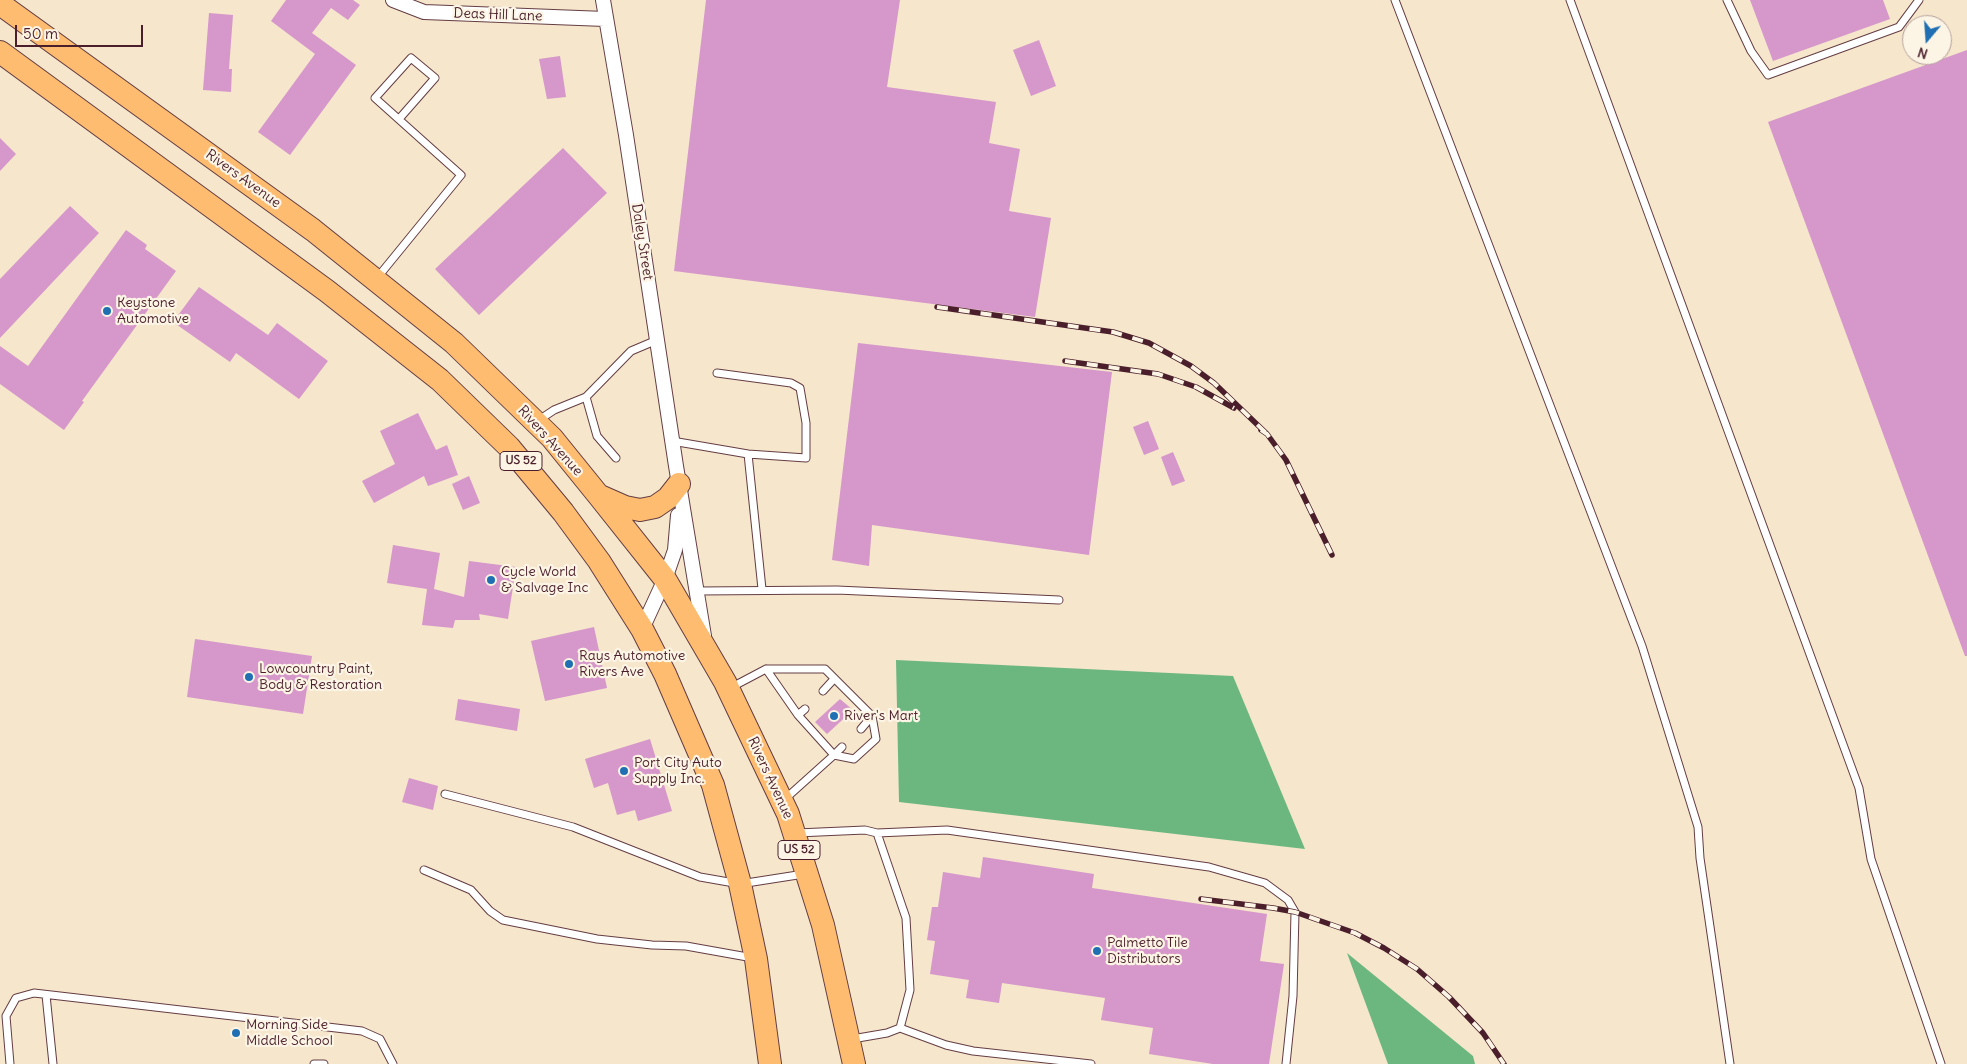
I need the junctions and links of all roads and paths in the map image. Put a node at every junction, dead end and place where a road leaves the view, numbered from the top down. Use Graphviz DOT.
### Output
graph roads {
  1 [pos="393,0"];
  2 [pos="603,0"];
  3 [pos="1395,0"];
  4 [pos="1570,0"];
  5 [pos="1727,0"];
  6 [pos="1919,0"];
  7 [pos="0,4"];
  8 [pos="605,19"];
  9 [pos="0,52"];
  10 [pos="399,119"];
  11 [pos="376,280"];
  12 [pos="656,340"];
  13 [pos="717,373"];
  14 [pos="586,397"];
  15 [pos="536,422"];
  16 [pos="672,441"];
  17 [pos="748,454"];
  18 [pos="616,458"];
  19 [pos="679,484"];
  20 [pos="599,496"];
  21 [pos="665,579"];
  22 [pos="762,589"];
  23 [pos="697,590"];
  24 [pos="1059,600"];
  25 [pos="642,629"];
  26 [pos="707,651"];
  27 [pos="766,669"];
  28 [pos="834,679"];
  29 [pos="728,688"];
  30 [pos="823,690"];
  31 [pos="805,709"];
  32 [pos="798,715"];
  33 [pos="872,716"];
  34 [pos="861,729"];
  35 [pos="842,747"];
  36 [pos="834,755"];
  37 [pos="445,794"];
  38 [pos="781,803"];
  39 [pos="794,833"];
  40 [pos="877,833"];
  41 [pos="424,870"];
  42 [pos="807,874"];
  43 [pos="740,884"];
  44 [pos="756,959"];
  45 [pos="46,995"];
  46 [pos="900,1028"];
  47 [pos="849,1040"];
  48 [pos="10,1064"];
  49 [pos="53,1064"];
  50 [pos="314,1064"];
  51 [pos="324,1064"];
  52 [pos="393,1064"];
  53 [pos="770,1064"];
  54 [pos="854,1064"];
  55 [pos="1091,1064"];
  56 [pos="1286,1064"];
  57 [pos="1730,1064"];
  58 [pos="1941,1064"];
  1 -- 8 [label="street, Deas Hill Lane"];
  2 -- 8 [label="street, Daley Street"];
  3 -- 57 [label="lane"];
  4 -- 58 [label="lane"];
  5 -- 6 [label="lane"];
  7 -- 11 [label="main road, Rivers Avenue / US 52"];
  8 -- 12 [label="street, Daley Street"];
  9 -- 25 [label="main road, US 52"];
  10 -- 10 [label="lane"];
  10 -- 11 [label="lane"];
  11 -- 15 [label="main road, Rivers Avenue / US 52"];
  12 -- 14 [label="lane"];
  12 -- 16 [label="street, Daley Street"];
  13 -- 17 [label="lane"];
  14 -- 15 [label="lane"];
  14 -- 18 [label="lane"];
  15 -- 20 [label="main road, Rivers Avenue / US 52"];
  16 -- 17 [label="lane"];
  16 -- 19 [label="street, Daley Street"];
  17 -- 22 [label="lane"];
  19 -- 20 [label="main road"];
  19 -- 21 [label="street, Daley Street"];
  19 -- 23 [label="street, Daley Street"];
  20 -- 21 [label="main road, Rivers Avenue / US 52"];
  21 -- 25 [label="street, Daley Street"];
  21 -- 26 [label="main road, Rivers Avenue / US 52"];
  22 -- 23 [label="lane"];
  22 -- 24 [label="lane"];
  23 -- 26 [label="street, Daley Street"];
  25 -- 43 [label="main road, US 52"];
  26 -- 29 [label="main road, Rivers Avenue / US 52"];
  27 -- 28 [label="lane"];
  27 -- 29 [label="lane"];
  27 -- 32 [label="lane"];
  28 -- 30 [label="lane"];
  28 -- 33 [label="lane"];
  29 -- 38 [label="main road, Rivers Avenue / US 52"];
  31 -- 32 [label="lane"];
  32 -- 36 [label="lane"];
  33 -- 34 [label="lane"];
  33 -- 36 [label="lane"];
  35 -- 36 [label="lane"];
  36 -- 38 [label="lane"];
  37 -- 43 [label="lane"];
  38 -- 39 [label="main road, Rivers Avenue / US 52"];
  39 -- 40 [label="lane"];
  39 -- 42 [label="main road, Rivers Avenue / US 52"];
  40 -- 46 [label="lane"];
  40 -- 56 [label="lane"];
  41 -- 44 [label="lane"];
  42 -- 43 [label="lane"];
  42 -- 47 [label="main road, Rivers Avenue / US 52"];
  43 -- 44 [label="main road, US 52"];
  44 -- 53 [label="main road, US 52"];
  45 -- 48 [label="lane"];
  45 -- 49 [label="lane"];
  45 -- 52 [label="lane"];
  46 -- 47 [label="lane"];
  46 -- 55 [label="lane"];
  47 -- 54 [label="main road, Rivers Avenue / US 52"];
  50 -- 51 [label="lane"];
}
